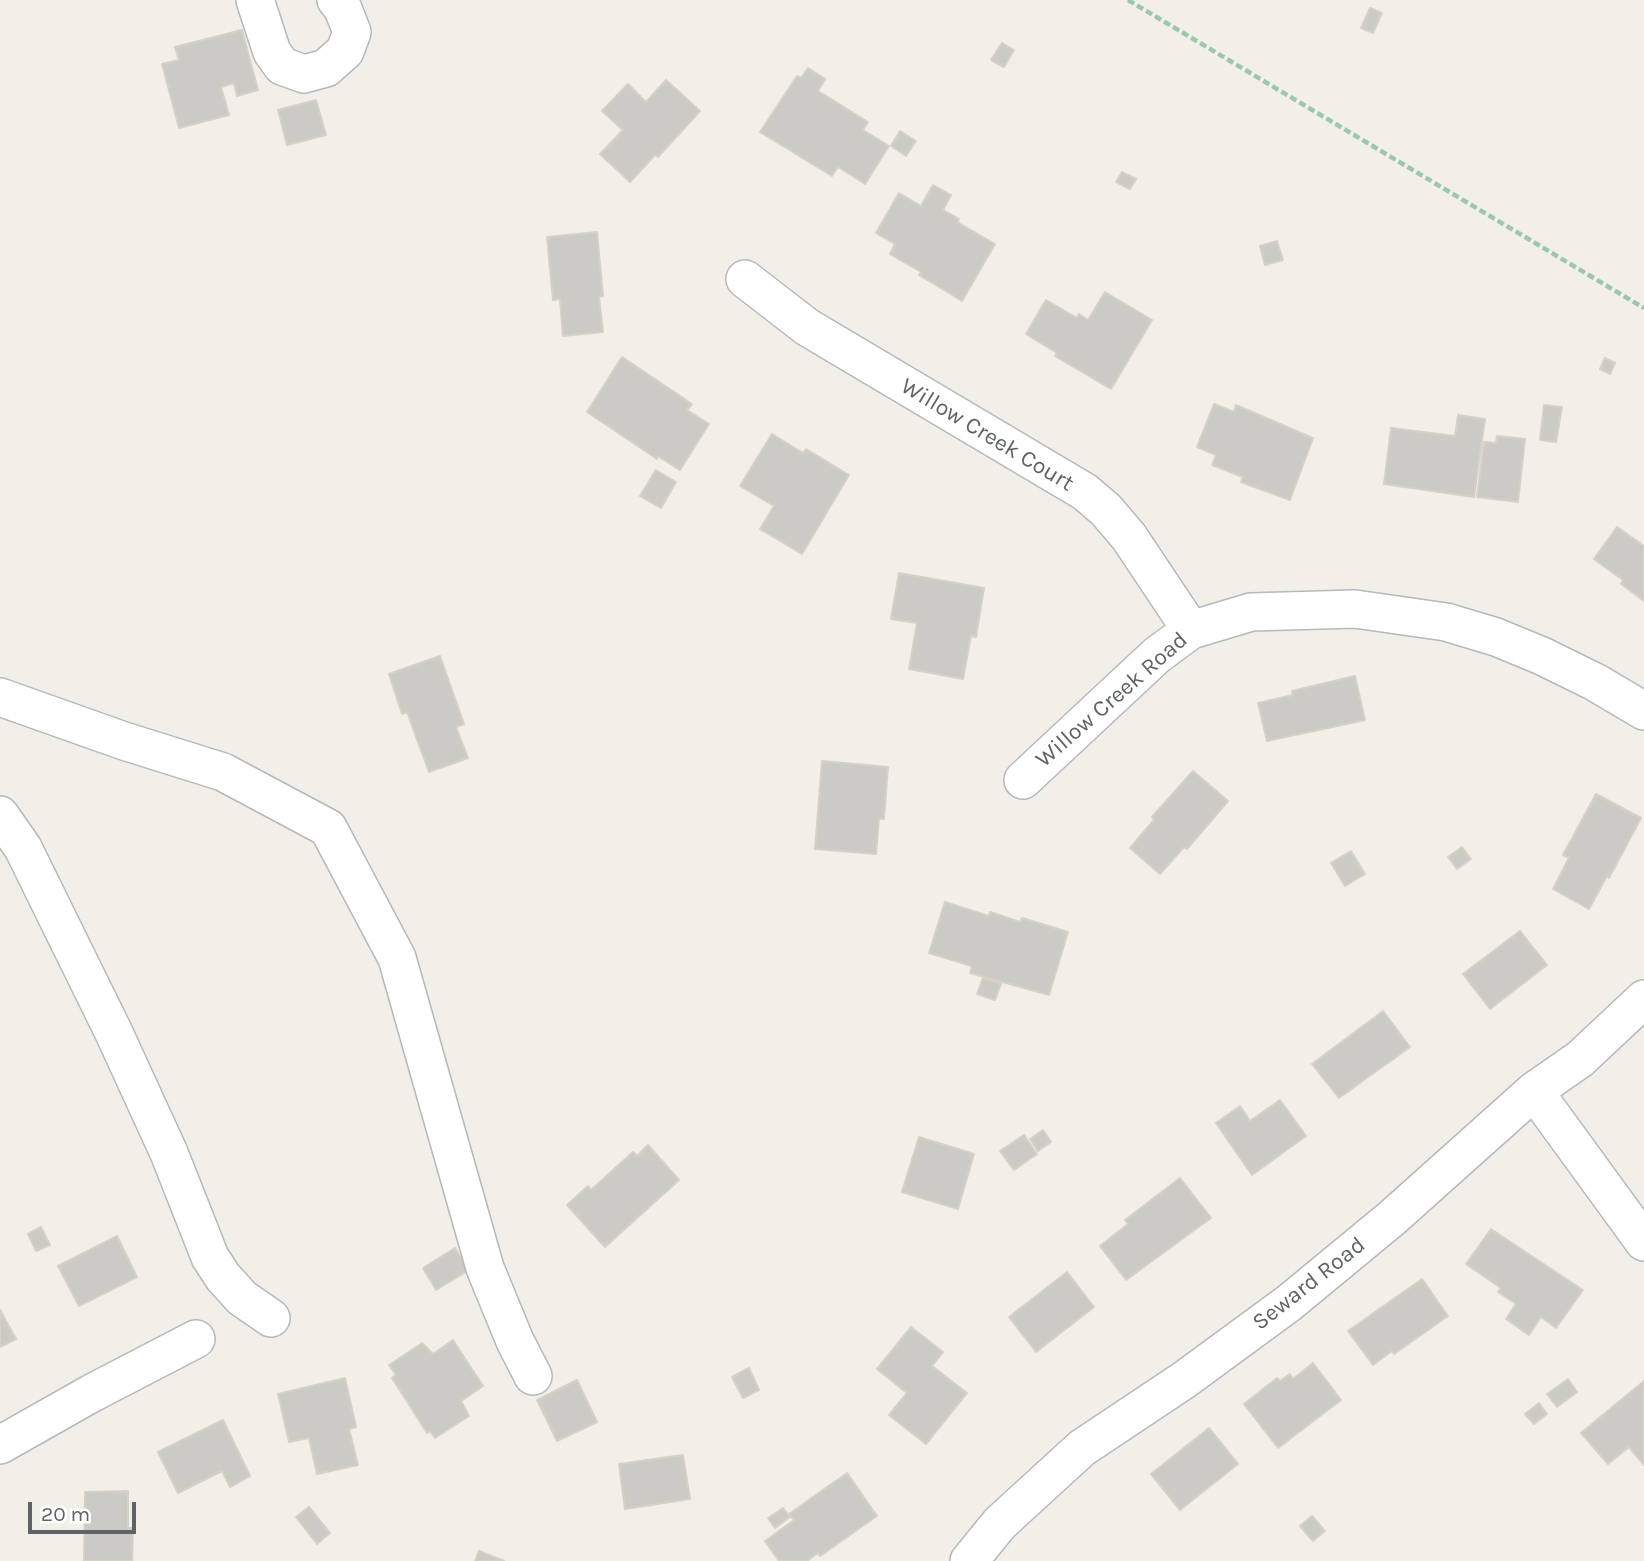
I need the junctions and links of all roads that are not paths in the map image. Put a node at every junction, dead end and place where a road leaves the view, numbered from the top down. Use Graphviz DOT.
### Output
graph roads {
  1 [pos="255,0"];
  2 [pos="336,0"];
  3 [pos="745,279"];
  4 [pos="1191,630"];
  5 [pos="0,697"];
  6 [pos="1644,711"];
  7 [pos="1023,780"];
  8 [pos="0,815"];
  9 [pos="1644,999"];
  10 [pos="1534,1091"];
  11 [pos="1644,1242"];
  12 [pos="271,1318"];
  13 [pos="196,1339"];
  14 [pos="533,1376"];
  15 [pos="0,1445"];
  16 [pos="970,1561"];
  1 -- 2 [label="street"];
  3 -- 4 [label="street, Willow Creek Court"];
  4 -- 6 [label="street, Willow Creek Road"];
  4 -- 7 [label="street, Willow Creek Road"];
  5 -- 14 [label="street"];
  8 -- 12 [label="street"];
  9 -- 10 [label="street, Seward Road"];
  10 -- 11 [label="street"];
  10 -- 16 [label="street, Seward Road"];
  13 -- 15 [label="street"];
}
